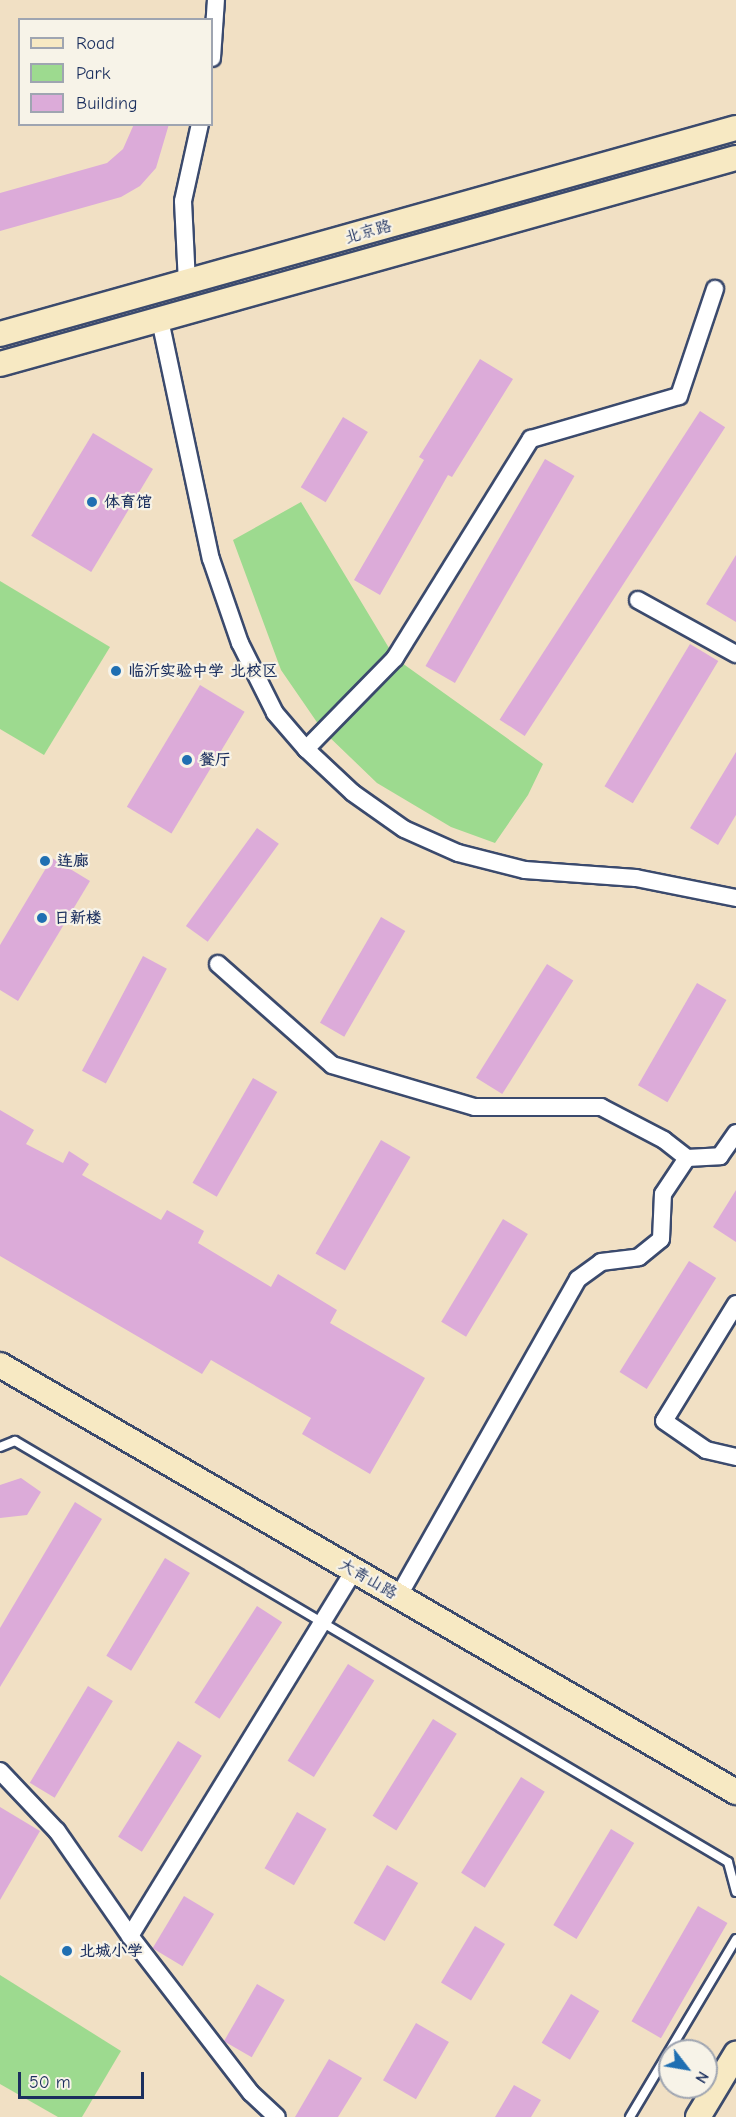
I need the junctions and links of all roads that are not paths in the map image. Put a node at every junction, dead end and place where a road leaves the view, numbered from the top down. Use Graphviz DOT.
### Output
graph roads {
  1 [pos="216,0"];
  2 [pos="213,44"];
  3 [pos="200,126"];
  4 [pos="736,128"];
  5 [pos="736,158"];
  6 [pos="187,283"];
  7 [pos="715,289"];
  8 [pos="160,320"];
  9 [pos="0,334"];
  10 [pos="0,364"];
  11 [pos="638,600"];
  12 [pos="736,654"];
  13 [pos="306,749"];
  14 [pos="736,897"];
  15 [pos="218,964"];
  16 [pos="736,1133"];
  17 [pos="687,1158"];
  18 [pos="736,1304"];
  19 [pos="0,1365"];
  20 [pos="0,1447"];
  21 [pos="736,1457"];
  22 [pos="354,1571"];
  23 [pos="398,1597"];
  24 [pos="322,1623"];
  25 [pos="0,1771"];
  26 [pos="736,1792"];
  27 [pos="736,1892"];
  28 [pos="130,1935"];
  29 [pos="736,1939"];
  30 [pos="736,2054"];
  31 [pos="277,2117"];
  32 [pos="630,2117"];
  33 [pos="698,2117"];
  1 -- 2 [label="street"];
  3 -- 6 [label="street"];
  4 -- 6 [label="main road, 北京路"];
  5 -- 8 [label="main road, 北京路"];
  6 -- 9 [label="main road, 北京路"];
  7 -- 13 [label="street"];
  8 -- 10 [label="main road, 北京路"];
  8 -- 13 [label="street"];
  11 -- 12 [label="street"];
  13 -- 14 [label="street"];
  15 -- 17 [label="street"];
  16 -- 17 [label="street"];
  17 -- 23 [label="street"];
  18 -- 21 [label="street"];
  19 -- 22 [label="main road, 大青山路"];
  20 -- 24 [label="lane"];
  22 -- 23 [label="main road, 大青山路"];
  22 -- 24 [label="street"];
  23 -- 26 [label="main road, 大青山路"];
  24 -- 27 [label="lane"];
  24 -- 28 [label="street"];
  25 -- 28 [label="street"];
  28 -- 31 [label="street"];
  29 -- 32 [label="lane"];
  30 -- 33 [label="main road"];
}
